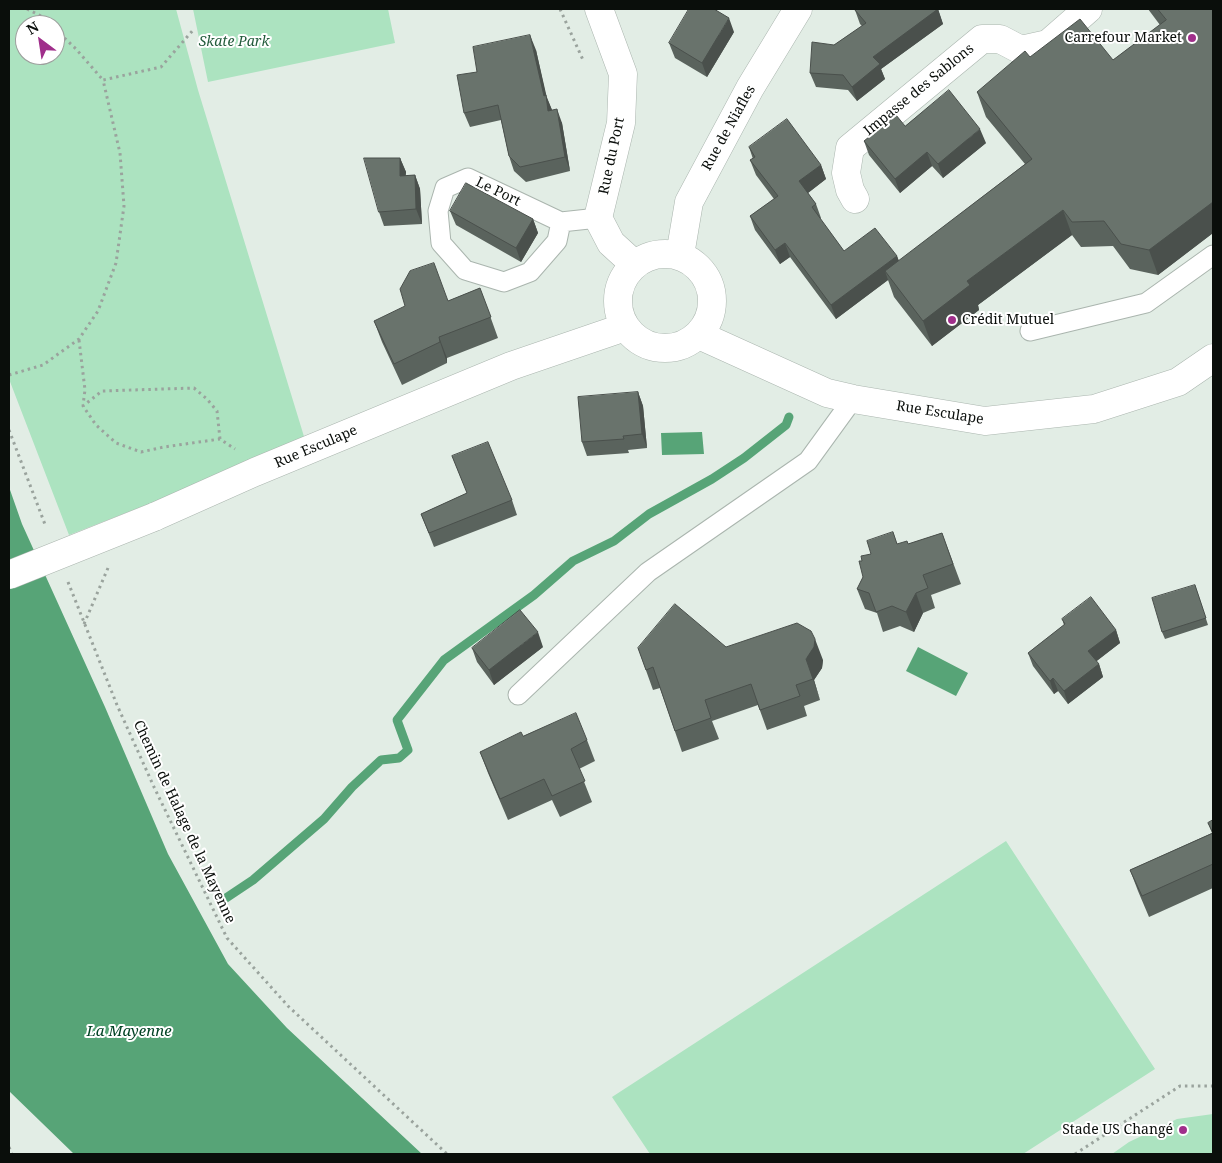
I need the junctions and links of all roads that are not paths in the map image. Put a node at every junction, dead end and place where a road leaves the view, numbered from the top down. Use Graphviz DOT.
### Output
graph roads {
  1 [pos="599,9"];
  2 [pos="798,9"];
  3 [pos="1088,9"];
  4 [pos="855,199"];
  5 [pos="598,218"];
  6 [pos="561,222"];
  7 [pos="1213,254"];
  8 [pos="680,255"];
  9 [pos="634,264"];
  10 [pos="626,327"];
  11 [pos="1030,331"];
  12 [pos="699,334"];
  13 [pos="1213,358"];
  14 [pos="853,399"];
  15 [pos="9,574"];
  16 [pos="518,695"];
  1 -- 5 [label="street, Rue du Port"];
  2 -- 8 [label="street, Rue de Niafles"];
  3 -- 4 [label="street, Impasse des Sablons"];
  5 -- 6 [label="lane"];
  5 -- 9 [label="street"];
  6 -- 6 [label="lane, Le Port"];
  7 -- 11 [label="lane"];
  8 -- 9 [label="street"];
  8 -- 12 [label="street"];
  9 -- 10 [label="street"];
  10 -- 12 [label="street"];
  10 -- 15 [label="street, Rue Esculape, bridge"];
  12 -- 14 [label="street, Rue Esculape"];
  13 -- 14 [label="street, Rue Esculape"];
  14 -- 16 [label="lane"];
}
